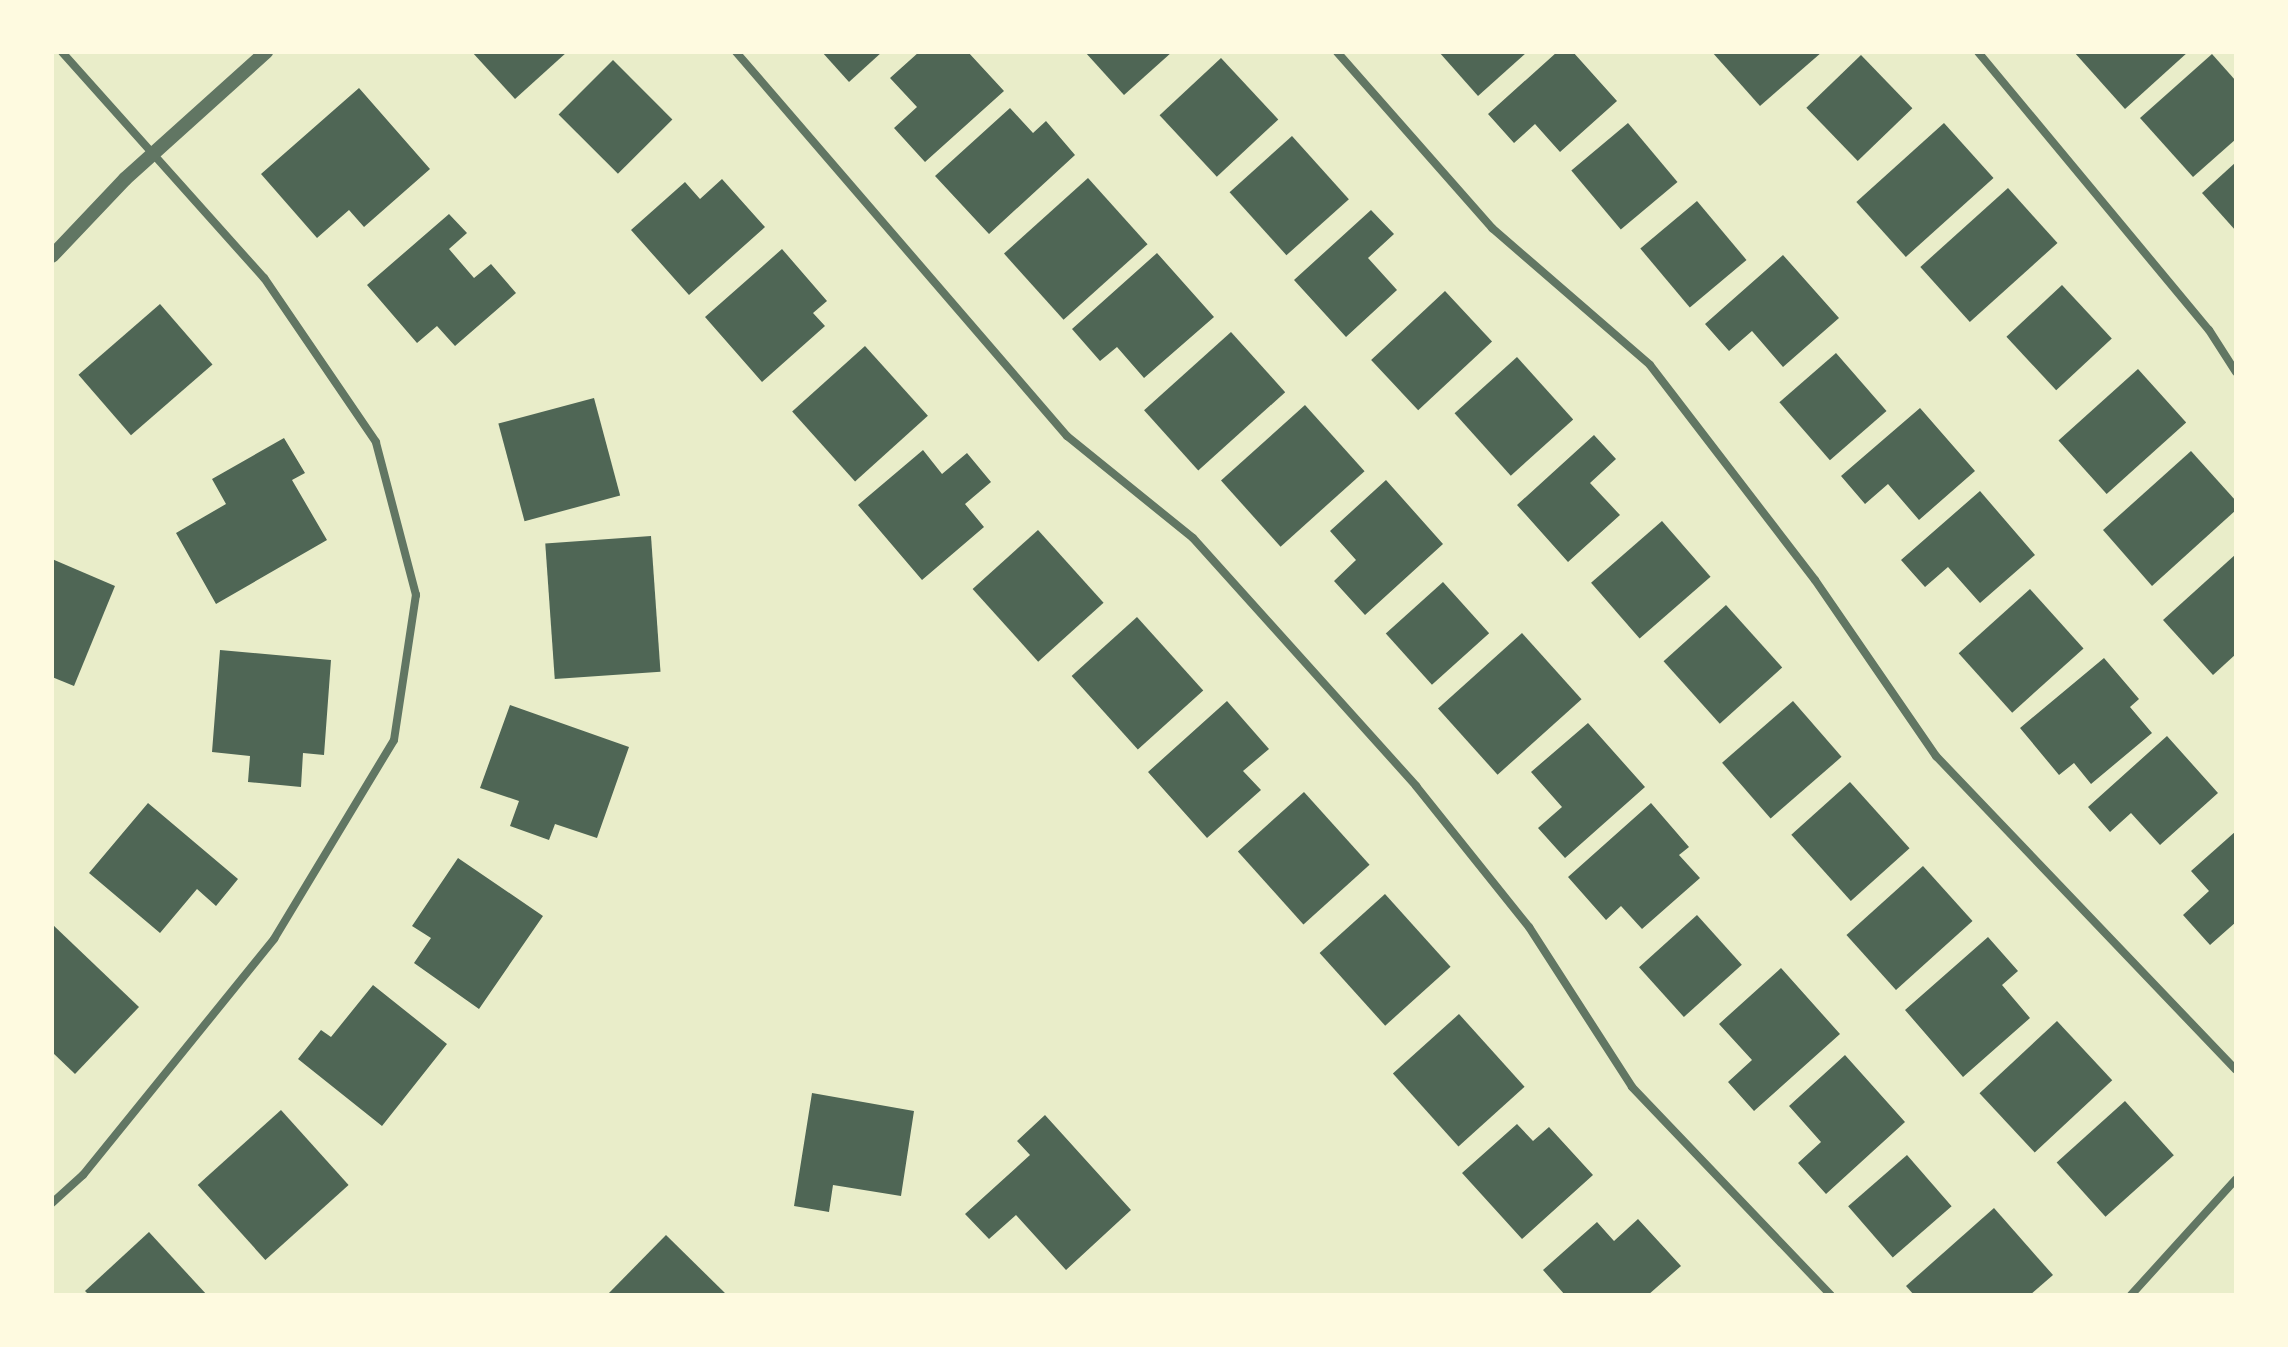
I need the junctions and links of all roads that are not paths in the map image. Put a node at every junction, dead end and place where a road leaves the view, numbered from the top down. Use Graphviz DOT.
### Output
graph roads {
  1 [pos="62,52"];
  2 [pos="266,52"];
  3 [pos="736,52"];
  4 [pos="1337,52"];
  5 [pos="1978,52"];
  6 [pos="154,153"];
  7 [pos="52,256"];
  8 [pos="2236,372"];
  9 [pos="2236,1070"];
  10 [pos="2236,1179"];
  11 [pos="52,1203"];
  12 [pos="1831,1295"];
  13 [pos="2131,1295"];
  1 -- 6 [label="street"];
  2 -- 6 [label="street"];
  3 -- 12 [label="street"];
  4 -- 9 [label="street"];
  5 -- 8 [label="street"];
  6 -- 7 [label="street"];
  6 -- 11 [label="street"];
  10 -- 13 [label="street"];
}
